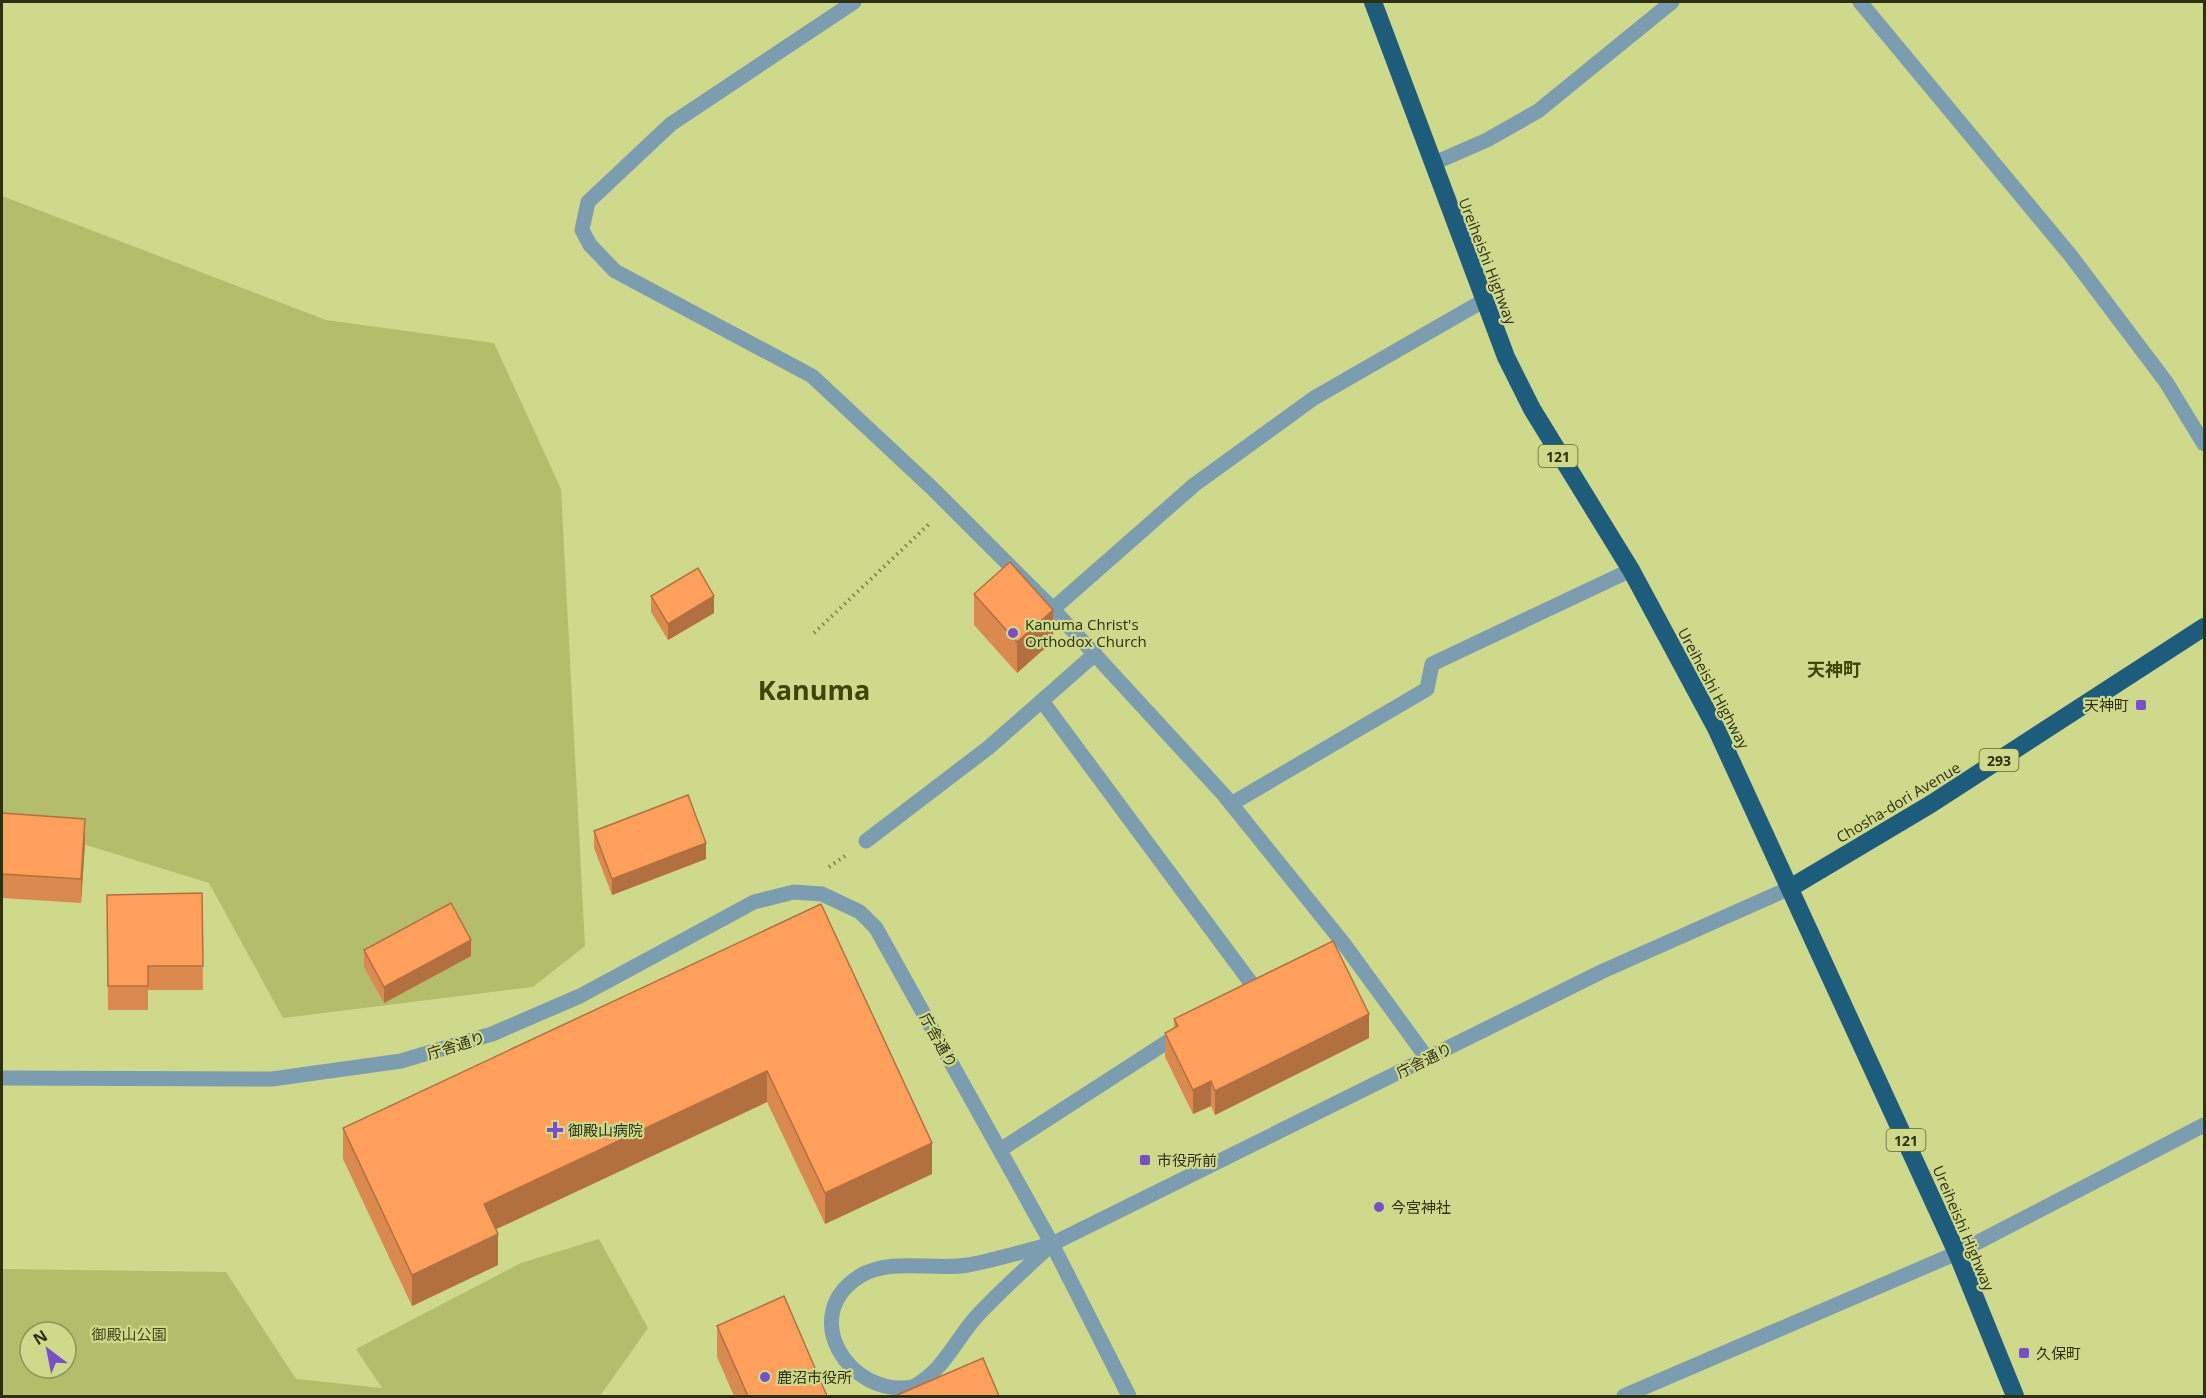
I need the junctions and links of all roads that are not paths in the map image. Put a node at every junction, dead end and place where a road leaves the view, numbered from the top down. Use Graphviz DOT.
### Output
graph roads {
  1 [pos="854,2"];
  2 [pos="1373,2"];
  3 [pos="1672,2"];
  4 [pos="1860,2"];
  5 [pos="1432,164"];
  6 [pos="1483,301"];
  7 [pos="2205,444"];
  8 [pos="1630,570"];
  9 [pos="1053,609"];
  10 [pos="2205,627"];
  11 [pos="1095,654"];
  12 [pos="1041,701"];
  13 [pos="1231,804"];
  14 [pos="866,841"];
  15 [pos="1790,888"];
  16 [pos="1254,987"];
  17 [pos="1195,1024"];
  18 [pos="1427,1058"];
  19 [pos="2,1078"];
  20 [pos="2205,1125"];
  21 [pos="1000,1150"];
  22 [pos="1052,1244"];
  23 [pos="1957,1253"];
  24 [pos="1129,1396"];
  25 [pos="1624,1396"];
  26 [pos="2015,1396"];
  1 -- 9 [label="street"];
  2 -- 5 [label="highway, Ureiheishi Highway / 121"];
  3 -- 5 [label="street"];
  4 -- 7 [label="street"];
  5 -- 6 [label="highway, Ureiheishi Highway / 121"];
  6 -- 8 [label="highway, Ureiheishi Highway / 121"];
  6 -- 9 [label="street"];
  8 -- 13 [label="street"];
  8 -- 15 [label="highway, Ureiheishi Highway / 121"];
  9 -- 11 [label="street"];
  10 -- 15 [label="highway, Chosha-dori Avenue / 293"];
  11 -- 12 [label="street"];
  11 -- 13 [label="street"];
  12 -- 14 [label="street"];
  12 -- 16 [label="street"];
  13 -- 18 [label="street"];
  15 -- 18 [label="street, 庁舎通り"];
  15 -- 23 [label="highway, Ureiheishi Highway / 121"];
  17 -- 21 [label="street"];
  18 -- 22 [label="street, 庁舎通り"];
  19 -- 21 [label="street, 庁舎通り"];
  20 -- 23 [label="street"];
  21 -- 22 [label="street, 庁舎通り"];
  22 -- 22 [label="street"];
  22 -- 24 [label="street"];
  23 -- 25 [label="street"];
  23 -- 26 [label="highway, Ureiheishi Highway / 121"];
}
